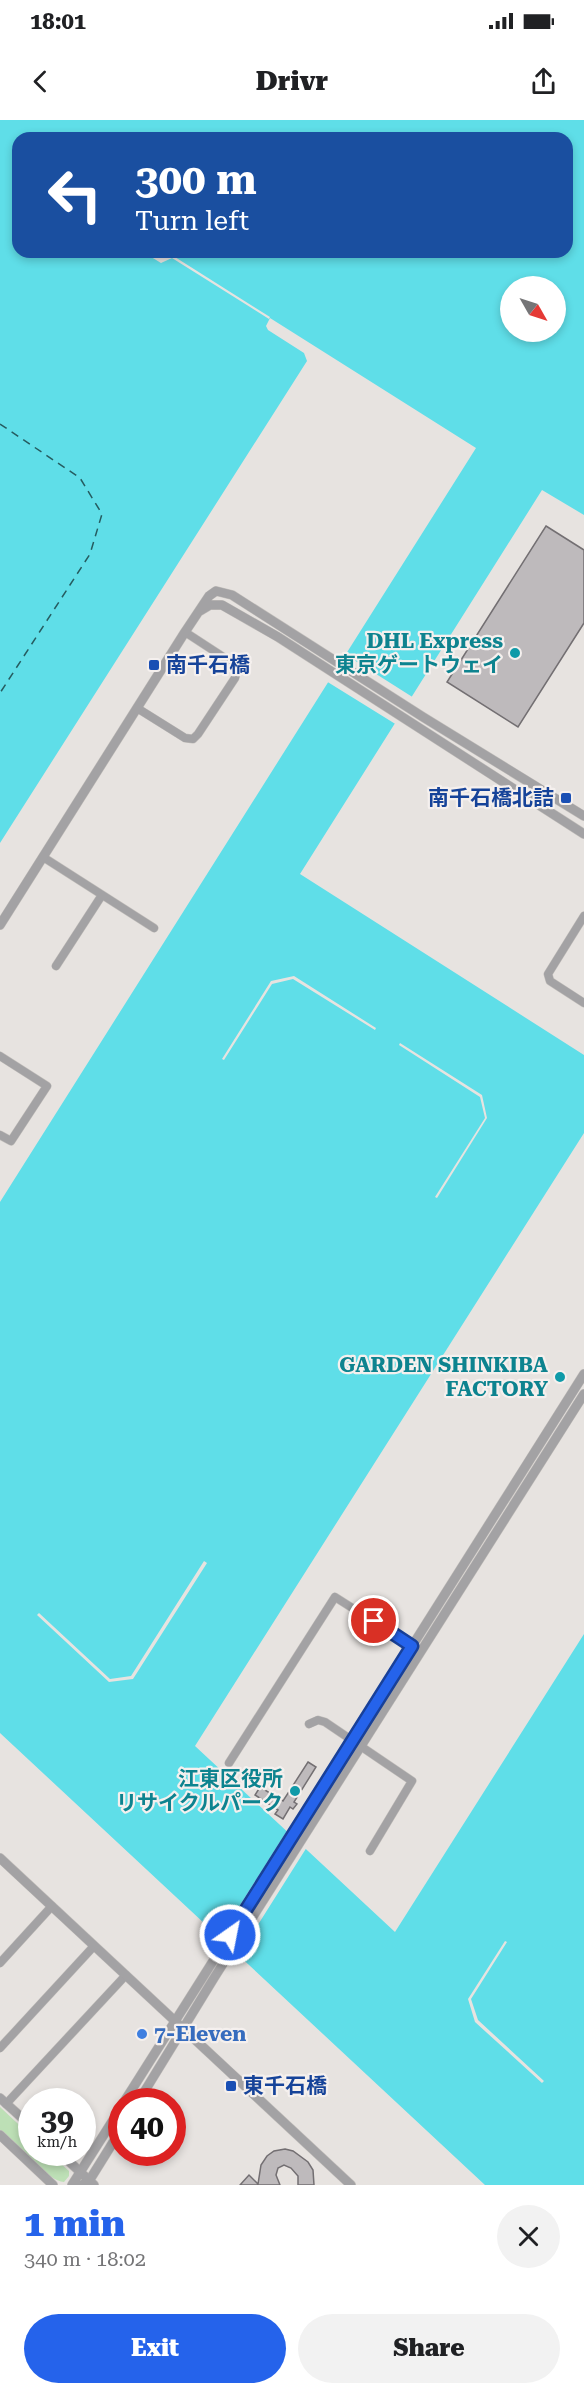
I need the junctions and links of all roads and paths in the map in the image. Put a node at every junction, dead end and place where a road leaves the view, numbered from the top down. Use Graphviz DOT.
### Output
graph roads {
  1 [pos="185,632"];
  2 [pos="137,708"];
  3 [pos="420,722"];
  4 [pos="584,816"];
  5 [pos="583,831"];
  6 [pos="43,857"];
  7 [pos="102,895"];
  8 [pos="584,916"];
  9 [pos="0,925"];
  10 [pos="154,928"];
  11 [pos="56,966"];
  12 [pos="584,1003"];
  13 [pos="0,1056"];
  14 [pos="0,1135"];
  15 [pos="584,1374"];
  16 [pos="584,1394"];
  17 [pos="500,1506"];
  18 [pos="510,1512"];
  19 [pos="412,1646"];
  20 [pos="309,1724"];
  21 [pos="353,1740"];
  22 [pos="361,1748"];
  23 [pos="229,1763"];
  24 [pos="315,1810"];
  25 [pos="370,1851"];
  26 [pos="0,1858"];
  27 [pos="52,1906"];
  28 [pos="94,1946"];
  29 [pos="0,1962"];
  30 [pos="126,1975"];
  31 [pos="179,2025"];
  32 [pos="0,2048"];
  33 [pos="134,2088"];
  34 [pos="145,2088"];
  35 [pos="3,2101"];
  36 [pos="18,2114"];
  37 [pos="108,2128"];
  38 [pos="0,2135"];
  39 [pos="108,2152"];
  40 [pos="74,2166"];
  41 [pos="80,2171"];
  42 [pos="89,2184"];
  43 [pos="53,2185"];
  44 [pos="72,2185"];
  45 [pos="351,2185"];
  1 -- 2 [label="street"];
  1 -- 2 [label="street"];
  1 -- 3 [label="street"];
  2 -- 6 [label="street"];
  3 -- 4 [label="street"];
  3 -- 5 [label="street"];
  6 -- 7 [label="street"];
  6 -- 9 [label="street"];
  7 -- 10 [label="street"];
  7 -- 11 [label="street"];
  8 -- 12 [label="street"];
  13 -- 14 [label="street"];
  15 -- 17 [label="street"];
  16 -- 18 [label="street"];
  17 -- 18 [label="street"];
  17 -- 19 [label="street"];
  18 -- 22 [label="street"];
  19 -- 21 [label="street"];
  19 -- 23 [label="street"];
  20 -- 21 [label="street"];
  21 -- 22 [label="street"];
  21 -- 24 [label="street"];
  22 -- 24 [label="street"];
  22 -- 25 [label="street"];
  24 -- 31 [label="street"];
  26 -- 27 [label="street"];
  27 -- 28 [label="street"];
  27 -- 29 [label="street"];
  28 -- 30 [label="street"];
  28 -- 32 [label="street"];
  30 -- 31 [label="street"];
  30 -- 35 [label="street"];
  31 -- 33 [label="street"];
  31 -- 34 [label="street"];
  31 -- 45 [label="street"];
  35 -- 36 [label="street"];
  37 -- 41 [label="street"];
  38 -- 43 [label="street"];
  39 -- 42 [label="street"];
  40 -- 41 [label="street"];
  41 -- 42 [label="street"];
  41 -- 44 [label="street"];
}
